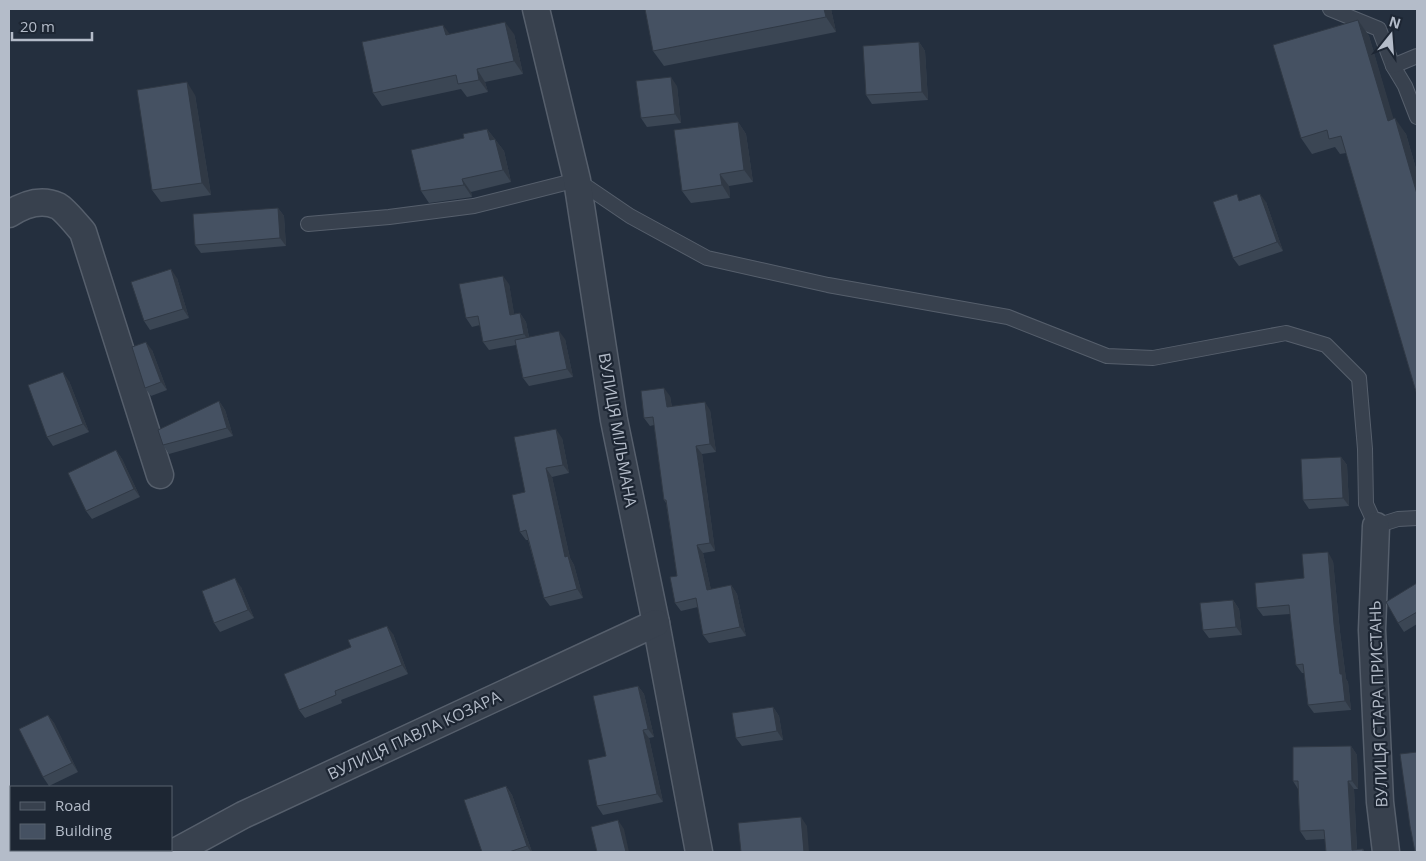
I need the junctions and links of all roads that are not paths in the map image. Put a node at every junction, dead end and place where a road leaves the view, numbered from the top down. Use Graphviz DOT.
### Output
graph roads {
  1 [pos="536,9"];
  2 [pos="1330,9"];
  3 [pos="1417,56"];
  4 [pos="1393,66"];
  5 [pos="1417,118"];
  6 [pos="577,180"];
  7 [pos="9,214"];
  8 [pos="308,224"];
  9 [pos="160,475"];
  10 [pos="1417,518"];
  11 [pos="1376,526"];
  12 [pos="656,623"];
  13 [pos="176,852"];
  14 [pos="699,852"];
  15 [pos="1386,852"];
  1 -- 6 [label="street, ВУЛИЦЯ МІЛЬМАНА"];
  2 -- 4 [label="lane"];
  3 -- 4 [label="lane"];
  4 -- 5 [label="lane"];
  6 -- 8 [label="lane"];
  6 -- 11 [label="lane"];
  6 -- 12 [label="street, ВУЛИЦЯ МІЛЬМАНА"];
  7 -- 9 [label="street"];
  10 -- 11 [label="lane"];
  11 -- 15 [label="street, ВУЛИЦЯ СТАРА ПРИСТАНЬ"];
  12 -- 13 [label="street, ВУЛИЦЯ ПАВЛА КОЗАРА"];
  12 -- 14 [label="street, ВУЛИЦЯ МІЛЬМАНА"];
}
